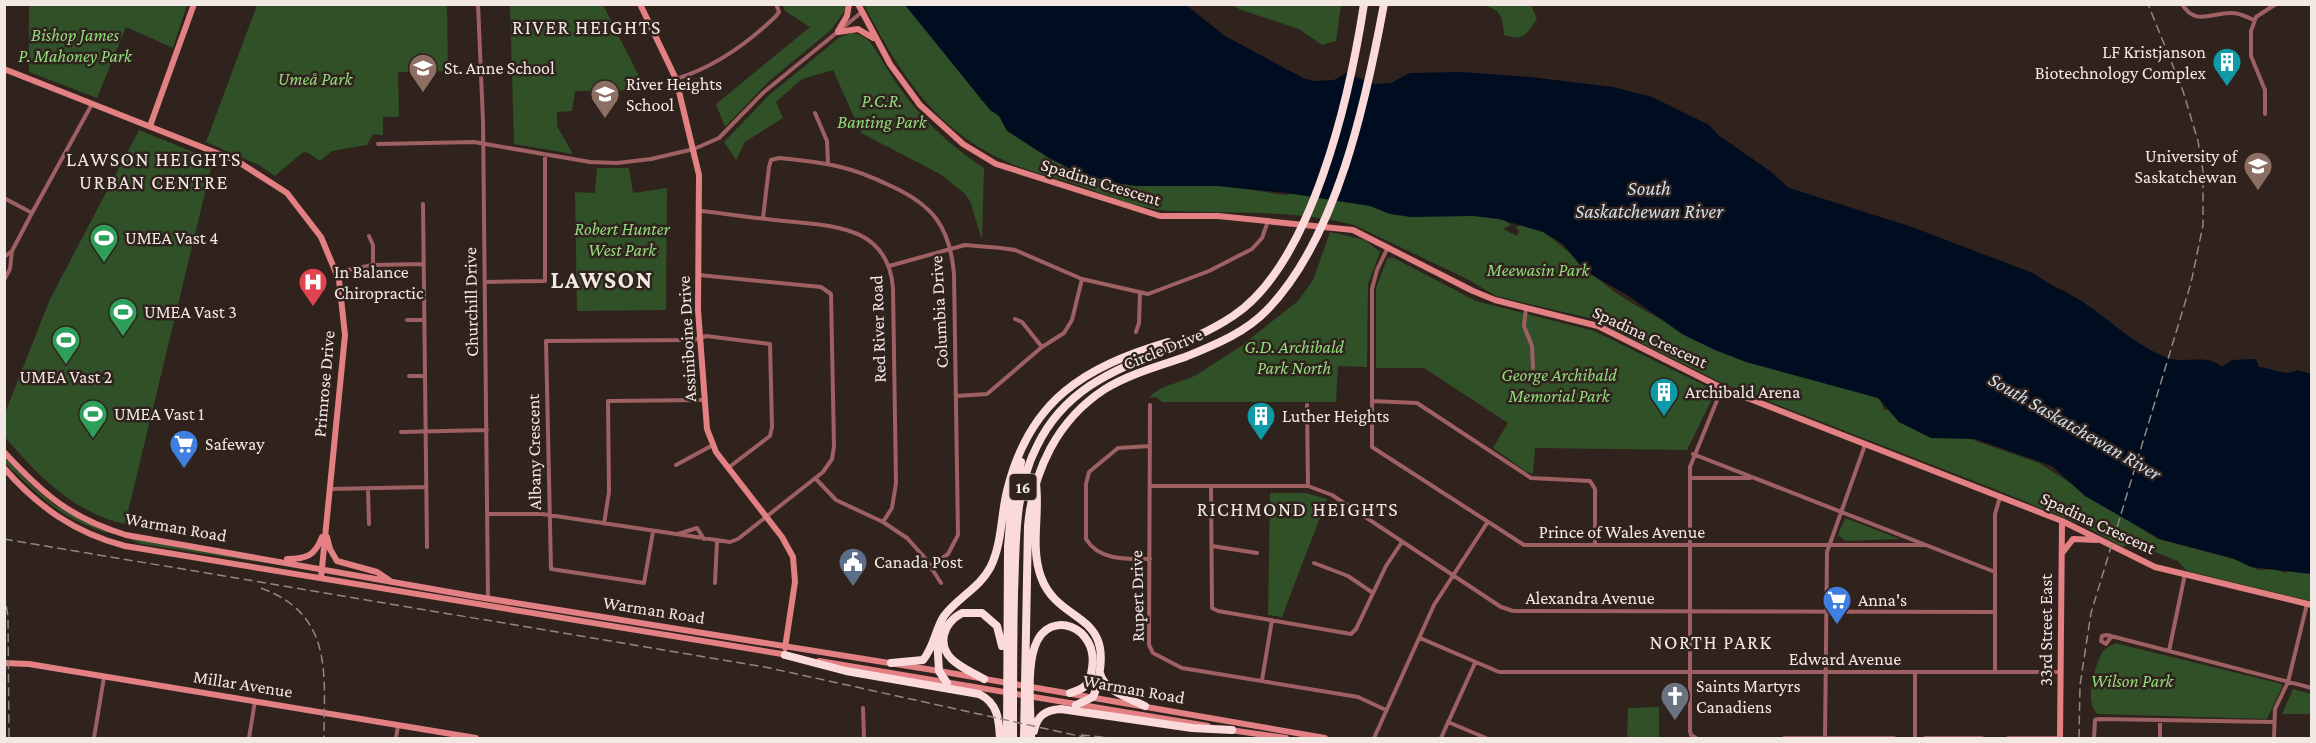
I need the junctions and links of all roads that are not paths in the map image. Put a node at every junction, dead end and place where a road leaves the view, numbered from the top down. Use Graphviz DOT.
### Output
graph roads {
  1 [pos="194,4"];
  2 [pos="478,4"];
  3 [pos="640,4"];
  4 [pos="776,4"];
  5 [pos="849,4"];
  6 [pos="858,4"];
  7 [pos="1364,4"];
  8 [pos="1384,4"];
  9 [pos="2181,4"];
  10 [pos="2276,4"];
  11 [pos="862,12"];
  12 [pos="2254,20"];
  13 [pos="838,32"];
  14 [pos="882,49"];
  15 [pos="4,69"];
  16 [pos="676,79"];
  17 [pos="92,104"];
  18 [pos="815,113"];
  19 [pos="2265,114"];
  20 [pos="150,126"];
  21 [pos="378,144"];
  22 [pos="483,144"];
  23 [pos="694,149"];
  24 [pos="545,155"];
  25 [pos="828,164"];
  26 [pos="4,198"];
  27 [pos="423,204"];
  28 [pos="700,211"];
  29 [pos="32,213"];
  30 [pos="763,218"];
  31 [pos="1268,220"];
  32 [pos="369,236"];
  33 [pos="1389,246"];
  34 [pos="951,248"];
  35 [pos="12,251"];
  36 [pos="4,257"];
  37 [pos="423,264"];
  38 [pos="373,265"];
  39 [pos="889,266"];
  40 [pos="337,272"];
  41 [pos="699,275"];
  42 [pos="1082,279"];
  43 [pos="4,280"];
  44 [pos="485,282"];
  45 [pos="1140,293"];
  46 [pos="1526,307"];
  47 [pos="1015,319"];
  48 [pos="407,320"];
  49 [pos="424,320"];
  50 [pos="1136,332"];
  51 [pos="1204,332"];
  52 [pos="700,337"];
  53 [pos="1042,347"];
  54 [pos="1533,368"];
  55 [pos="409,376"];
  56 [pos="424,376"];
  57 [pos="1722,388"];
  58 [pos="956,396"];
  59 [pos="704,400"];
  60 [pos="1372,401"];
  61 [pos="1150,405"];
  62 [pos="1307,405"];
  63 [pos="1034,427"];
  64 [pos="487,430"];
  65 [pos="401,432"];
  66 [pos="425,432"];
  67 [pos="713,445"];
  68 [pos="1865,445"];
  69 [pos="1150,446"];
  70 [pos="4,453"];
  71 [pos="1694,454"];
  72 [pos="676,465"];
  73 [pos="4,468"];
  74 [pos="728,468"];
  75 [pos="815,478"];
  76 [pos="1691,478"];
  77 [pos="1754,478"];
  78 [pos="1035,480"];
  79 [pos="1150,486"];
  80 [pos="1308,486"];
  81 [pos="426,487"];
  82 [pos="1211,487"];
  83 [pos="329,489"];
  84 [pos="368,489"];
  85 [pos="2000,497"];
  86 [pos="1840,512"];
  87 [pos="488,514"];
  88 [pos="549,515"];
  89 [pos="765,517"];
  90 [pos="2062,521"];
  91 [pos="883,522"];
  92 [pos="1487,523"];
  93 [pos="369,524"];
  94 [pos="604,524"];
  95 [pos="326,528"];
  96 [pos="653,532"];
  97 [pos="674,535"];
  98 [pos="705,540"];
  99 [pos="2102,541"];
  100 [pos="717,542"];
  101 [pos="1402,542"];
  102 [pos="1925,544"];
  103 [pos="1595,545"];
  104 [pos="1691,545"];
  105 [pos="1829,545"];
  106 [pos="1212,546"];
  107 [pos="427,547"];
  108 [pos="1257,554"];
  109 [pos="2061,556"];
  110 [pos="1150,559"];
  111 [pos="274,560"];
  112 [pos="1314,563"];
  113 [pos="931,566"];
  114 [pos="322,568"];
  115 [pos="1995,572"];
  116 [pos="1453,574"];
  117 [pos="2186,574"];
  118 [pos="321,578"];
  119 [pos="393,581"];
  120 [pos="715,583"];
  121 [pos="941,583"];
  122 [pos="1373,593"];
  123 [pos="429,597"];
  124 [pos="488,599"];
  125 [pos="2309,604"];
  126 [pos="1690,612"];
  127 [pos="1826,612"];
  128 [pos="1994,612"];
  129 [pos="1272,620"];
  130 [pos="938,628"];
  131 [pos="2111,637"];
  132 [pos="1420,638"];
  133 [pos="785,650"];
  134 [pos="2169,651"];
  135 [pos="4,663"];
  136 [pos="891,663"];
  137 [pos="1475,663"];
  138 [pos="1100,669"];
  139 [pos="939,671"];
  140 [pos="1915,672"];
  141 [pos="1995,672"];
  142 [pos="2061,672"];
  143 [pos="1691,673"];
  144 [pos="1826,673"];
  145 [pos="104,676"];
  146 [pos="988,679"];
  147 [pos="1262,680"];
  148 [pos="2288,682"];
  149 [pos="947,683"];
  150 [pos="2312,688"];
  151 [pos="1070,693"];
  152 [pos="1093,697"];
  153 [pos="255,701"];
  154 [pos="1076,705"];
  155 [pos="1145,706"];
  156 [pos="863,708"];
  157 [pos="1386,710"];
  158 [pos="2160,720"];
  159 [pos="1448,722"];
  160 [pos="2274,722"];
  161 [pos="398,726"];
  162 [pos="1232,730"];
  163 [pos="1007,735"];
  164 [pos="94,738"];
  165 [pos="249,738"];
  166 [pos="396,738"];
  167 [pos="476,738"];
  168 [pos="864,738"];
  169 [pos="1000,738"];
  170 [pos="1013,738"];
  171 [pos="1024,738"];
  172 [pos="1032,738"];
  173 [pos="1286,738"];
  174 [pos="1325,738"];
  175 [pos="1374,738"];
  176 [pos="1441,738"];
  177 [pos="1486,738"];
  178 [pos="1696,738"];
  179 [pos="1784,738"];
  180 [pos="1826,738"];
  181 [pos="1894,738"];
  182 [pos="1915,738"];
  183 [pos="1925,738"];
  184 [pos="1982,738"];
  185 [pos="2008,738"];
  186 [pos="2060,738"];
  187 [pos="2094,738"];
  188 [pos="2160,738"];
  189 [pos="2274,738"];
  1 -- 20 [label="street"];
  2 -- 22 [label="street, Churchill Drive"];
  3 -- 16 [label="street, Assiniboine Drive"];
  4 -- 16 [label="street"];
  5 -- 13 [label="street"];
  6 -- 11 [label="street, Spadina Crescent"];
  7 -- 51 [label="highway, Circle Drive / 16"];
  8 -- 78 [label="highway, Circle Drive / 16"];
  9 -- 12 [label="street"];
  10 -- 12 [label="street"];
  11 -- 13 [label="street"];
  11 -- 14 [label="street, Spadina Crescent"];
  12 -- 19 [label="street"];
  13 -- 14 [label="street"];
  13 -- 23 [label="street"];
  14 -- 31 [label="street, Spadina Crescent"];
  15 -- 17 [label="street, Primrose Drive"];
  16 -- 23 [label="street, Assiniboine Drive"];
  17 -- 20 [label="street, Primrose Drive"];
  17 -- 29 [label="street"];
  18 -- 25 [label="street"];
  20 -- 40 [label="street, Primrose Drive"];
  21 -- 22 [label="street"];
  22 -- 24 [label="street"];
  22 -- 44 [label="street, Churchill Drive"];
  23 -- 24 [label="street"];
  23 -- 28 [label="street, Assiniboine Drive"];
  24 -- 44 [label="street"];
  25 -- 30 [label="street, Columbia Drive"];
  25 -- 34 [label="street, Columbia Drive"];
  26 -- 29 [label="street"];
  27 -- 37 [label="street"];
  28 -- 30 [label="street, Red River Road"];
  28 -- 41 [label="street, Assiniboine Drive"];
  29 -- 35 [label="street"];
  30 -- 39 [label="street, Red River Road"];
  31 -- 33 [label="street, Spadina Crescent"];
  31 -- 45 [label="street"];
  32 -- 38 [label="street"];
  33 -- 46 [label="street, Spadina Crescent"];
  33 -- 60 [label="street, Prince of Wales Avenue"];
  34 -- 39 [label="street"];
  34 -- 42 [label="street"];
  34 -- 58 [label="street, Columbia Drive"];
  35 -- 36 [label="street"];
  35 -- 43 [label="street"];
  37 -- 38 [label="street"];
  37 -- 49 [label="street"];
  38 -- 40 [label="street"];
  39 -- 91 [label="street, Red River Road"];
  40 -- 83 [label="street, Primrose Drive"];
  41 -- 52 [label="street, Assiniboine Drive"];
  41 -- 75 [label="street"];
  42 -- 45 [label="street"];
  42 -- 53 [label="street"];
  44 -- 64 [label="street, Churchill Drive"];
  45 -- 50 [label="street"];
  46 -- 54 [label="street"];
  46 -- 57 [label="street, Spadina Crescent"];
  47 -- 53 [label="street"];
  48 -- 49 [label="street"];
  49 -- 56 [label="street"];
  51 -- 63 [label="highway"];
  51 -- 170 [label="highway, Circle Drive / 16"];
  52 -- 59 [label="street, Assiniboine Drive"];
  52 -- 74 [label="street"];
  52 -- 88 [label="street, Albany Crescent"];
  53 -- 58 [label="street"];
  55 -- 56 [label="street"];
  56 -- 66 [label="street"];
  57 -- 68 [label="street, Spadina Crescent"];
  57 -- 71 [label="street"];
  58 -- 113 [label="street, Columbia Drive"];
  59 -- 67 [label="street, Assiniboine Drive"];
  59 -- 94 [label="street"];
  60 -- 92 [label="street, Prince of Wales Avenue"];
  60 -- 103 [label="street"];
  61 -- 69 [label="street, Rupert Drive"];
  62 -- 80 [label="street"];
  63 -- 130 [label="highway"];
  63 -- 163 [label="highway"];
  64 -- 66 [label="street"];
  64 -- 87 [label="street, Churchill Drive"];
  65 -- 66 [label="street"];
  66 -- 81 [label="street"];
  67 -- 72 [label="street"];
  67 -- 74 [label="street, Assiniboine Drive"];
  68 -- 85 [label="street, Spadina Crescent"];
  68 -- 86 [label="street"];
  69 -- 79 [label="street, Rupert Drive"];
  69 -- 110 [label="street"];
  70 -- 111 [label="street, Warman Road"];
  71 -- 76 [label="street"];
  71 -- 77 [label="street"];
  73 -- 118 [label="street, Warman Road"];
  74 -- 89 [label="street, Assiniboine Drive"];
  75 -- 89 [label="street"];
  75 -- 91 [label="street"];
  76 -- 77 [label="street"];
  76 -- 104 [label="street"];
  77 -- 86 [label="street"];
  78 -- 138 [label="highway"];
  78 -- 171 [label="highway, Circle Drive / 16"];
  79 -- 82 [label="street, Alexandra Avenue"];
  79 -- 110 [label="street, Rupert Drive"];
  80 -- 82 [label="street, Alexandra Avenue"];
  80 -- 101 [label="street, Alexandra Avenue"];
  81 -- 84 [label="street"];
  81 -- 107 [label="street"];
  82 -- 106 [label="street"];
  83 -- 84 [label="street"];
  83 -- 95 [label="street, Primrose Drive"];
  84 -- 93 [label="street"];
  85 -- 90 [label="street, Spadina Crescent"];
  85 -- 115 [label="street"];
  86 -- 102 [label="street"];
  86 -- 105 [label="street"];
  87 -- 88 [label="street"];
  87 -- 124 [label="street, Churchill Drive"];
  88 -- 94 [label="street"];
  88 -- 96 [label="street, Albany Crescent"];
  89 -- 100 [label="street"];
  89 -- 133 [label="street, Assiniboine Drive"];
  90 -- 99 [label="street, Spadina Crescent"];
  90 -- 109 [label="street, 33rd Street East"];
  91 -- 113 [label="street"];
  92 -- 103 [label="street, Prince of Wales Avenue"];
  92 -- 116 [label="street"];
  94 -- 96 [label="street"];
  95 -- 111 [label="street"];
  95 -- 114 [label="street, Primrose Drive"];
  95 -- 119 [label="street"];
  96 -- 97 [label="street"];
  97 -- 98 [label="street"];
  97 -- 98 [label="street"];
  98 -- 100 [label="street"];
  99 -- 109 [label="street"];
  99 -- 117 [label="street, Spadina Crescent"];
  100 -- 120 [label="street"];
  101 -- 116 [label="street, Alexandra Avenue"];
  101 -- 122 [label="street"];
  102 -- 105 [label="street, Prince of Wales Avenue"];
  102 -- 115 [label="street"];
  103 -- 104 [label="street, Prince of Wales Avenue"];
  104 -- 105 [label="street, Prince of Wales Avenue"];
  104 -- 126 [label="street"];
  105 -- 127 [label="street"];
  106 -- 108 [label="street"];
  106 -- 129 [label="street"];
  109 -- 142 [label="street, 33rd Street East"];
  110 -- 147 [label="street, Rupert Drive"];
  111 -- 114 [label="street, Warman Road"];
  112 -- 122 [label="street"];
  113 -- 121 [label="street"];
  114 -- 118 [label="street, Primrose Drive"];
  114 -- 119 [label="street, Warman Road"];
  115 -- 128 [label="street"];
  116 -- 126 [label="street, Alexandra Avenue"];
  116 -- 132 [label="street"];
  117 -- 125 [label="street, Spadina Crescent"];
  117 -- 134 [label="street"];
  118 -- 123 [label="street, Warman Road"];
  119 -- 124 [label="street, Warman Road"];
  122 -- 129 [label="street"];
  123 -- 124 [label="street"];
  123 -- 133 [label="street, Warman Road"];
  124 -- 133 [label="street, Warman Road"];
  125 -- 148 [label="street"];
  126 -- 127 [label="street, Alexandra Avenue"];
  126 -- 143 [label="street"];
  127 -- 128 [label="street, Alexandra Avenue"];
  127 -- 144 [label="street"];
  128 -- 141 [label="street"];
  129 -- 147 [label="street"];
  130 -- 136 [label="highway"];
  130 -- 139 [label="highway"];
  131 -- 134 [label="street"];
  132 -- 137 [label="street, Edward Avenue"];
  132 -- 157 [label="street"];
  133 -- 136 [label="street, Warman Road"];
  133 -- 149 [label="street, Warman Road"];
  133 -- 169 [label="highway"];
  134 -- 148 [label="street"];
  135 -- 145 [label="street, Millar Avenue"];
  136 -- 139 [label="street, Warman Road"];
  137 -- 143 [label="street, Edward Avenue"];
  137 -- 159 [label="street"];
  138 -- 152 [label="highway"];
  138 -- 155 [label="highway"];
  139 -- 146 [label="street, Warman Road"];
  139 -- 149 [label="highway"];
  140 -- 141 [label="street, Edward Avenue"];
  140 -- 144 [label="street, Edward Avenue"];
  140 -- 182 [label="street"];
  141 -- 142 [label="street, Edward Avenue"];
  142 -- 186 [label="street, 33rd Street East"];
  143 -- 144 [label="street, Edward Avenue"];
  143 -- 178 [label="street"];
  144 -- 180 [label="street"];
  145 -- 153 [label="street, Millar Avenue"];
  145 -- 164 [label="street"];
  146 -- 151 [label="street, Warman Road"];
  146 -- 163 [label="highway"];
  147 -- 157 [label="street, Rupert Drive"];
  148 -- 150 [label="street"];
  148 -- 160 [label="street"];
  149 -- 154 [label="street, Warman Road"];
  151 -- 152 [label="street, Warman Road"];
  151 -- 172 [label="highway"];
  152 -- 154 [label="highway"];
  152 -- 155 [label="street, Warman Road"];
  153 -- 161 [label="street, Millar Avenue"];
  153 -- 165 [label="street"];
  154 -- 162 [label="street, Warman Road"];
  155 -- 174 [label="street, Warman Road"];
  156 -- 168 [label="street"];
  157 -- 175 [label="street"];
  158 -- 160 [label="street"];
  158 -- 187 [label="street"];
  158 -- 188 [label="street"];
  159 -- 176 [label="street"];
  159 -- 177 [label="street"];
  160 -- 189 [label="street"];
  161 -- 166 [label="street"];
  161 -- 167 [label="street, Millar Avenue"];
  162 -- 172 [label="highway"];
  162 -- 173 [label="street, Warman Road"];
  179 -- 180 [label="street"];
  180 -- 181 [label="street"];
  183 -- 184 [label="street"];
  185 -- 186 [label="street"];
}
